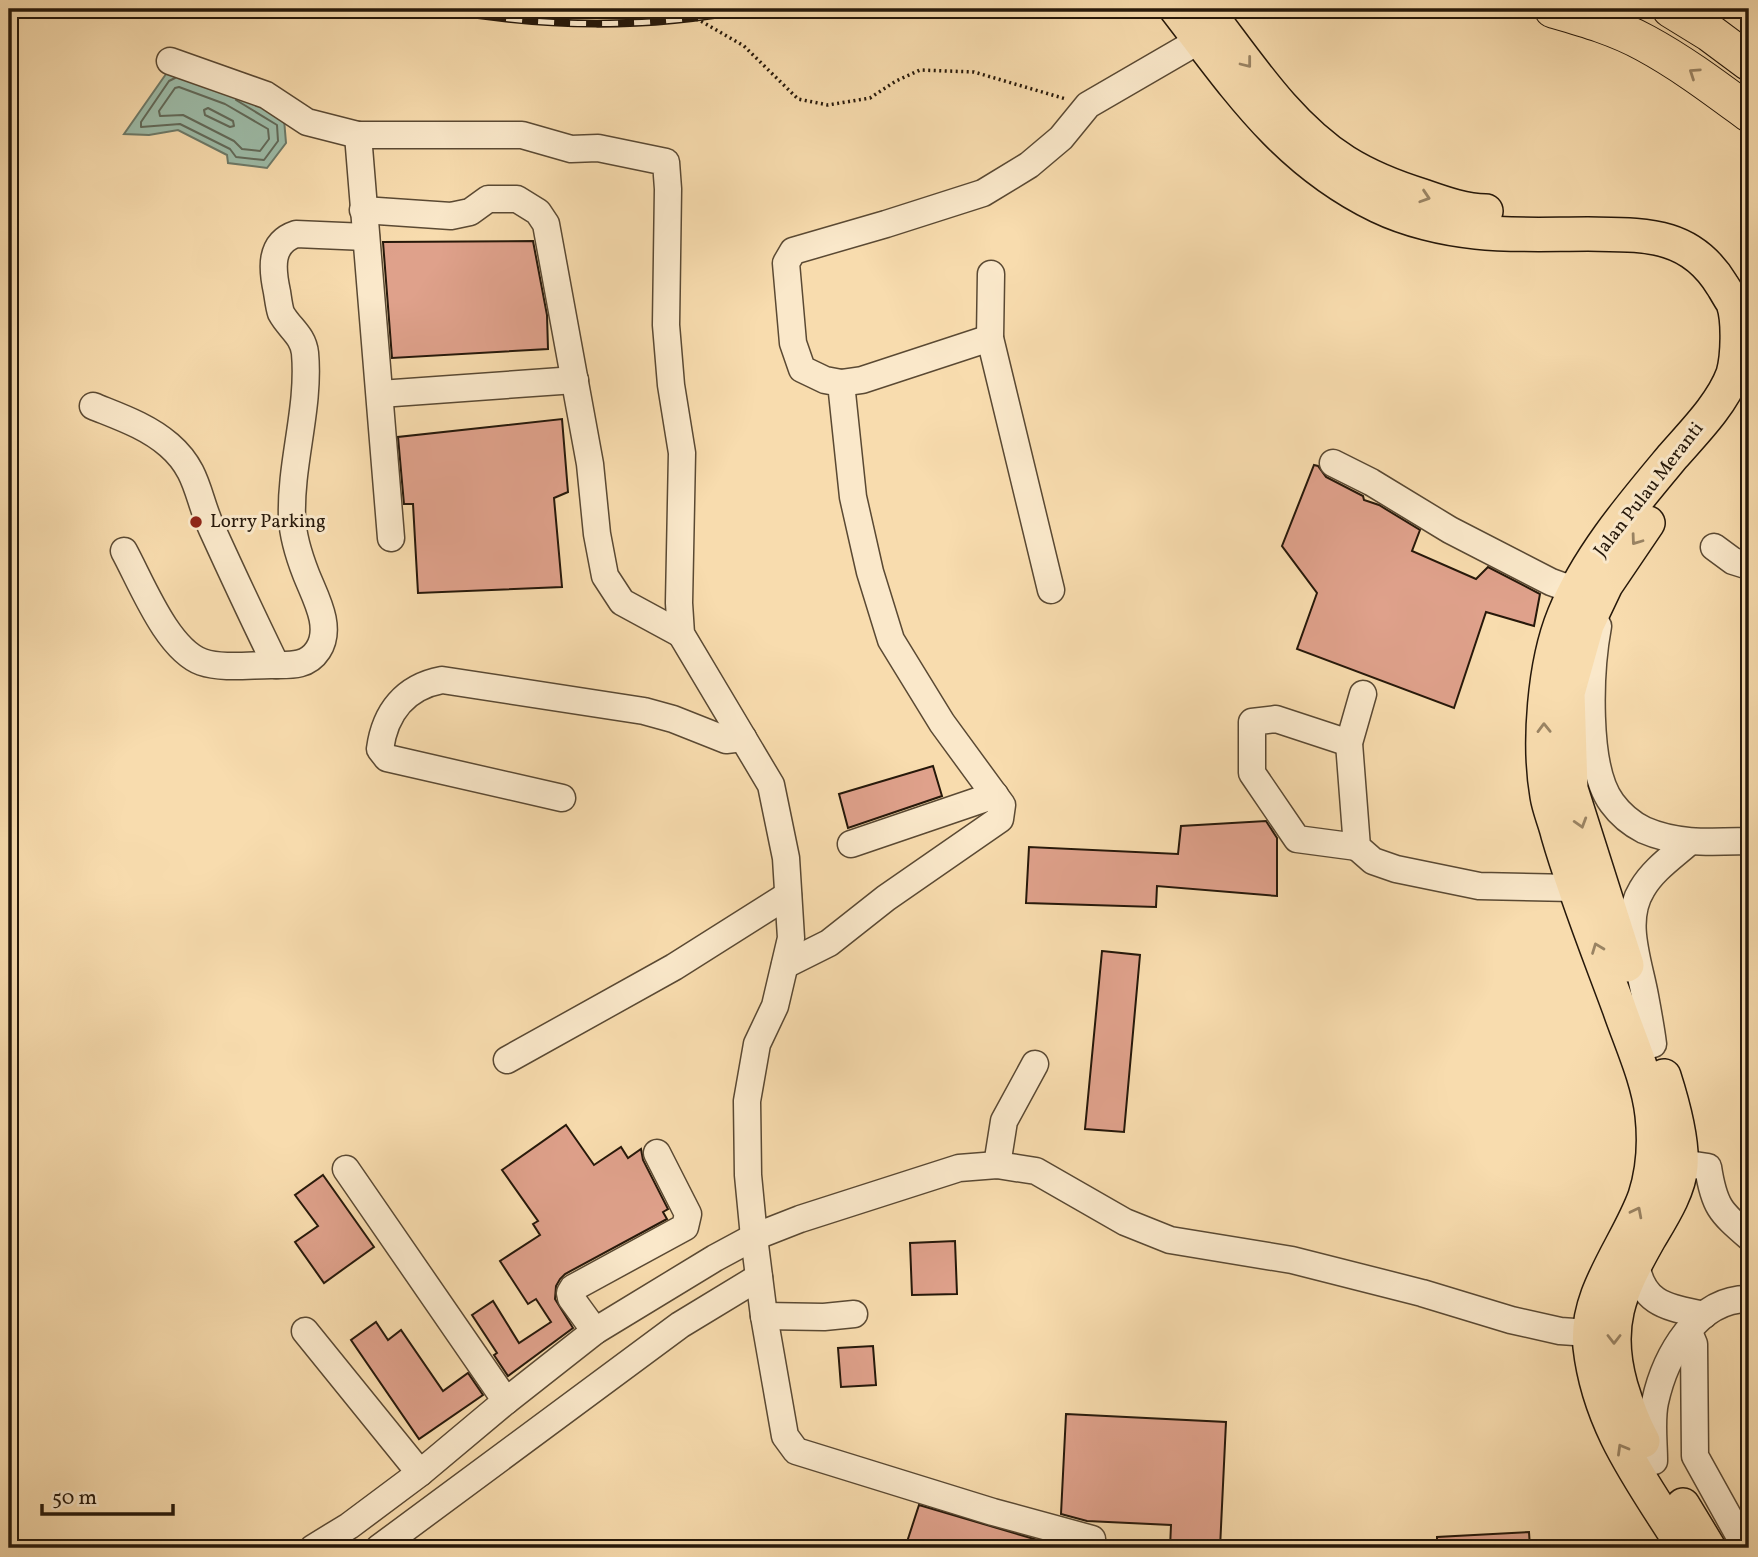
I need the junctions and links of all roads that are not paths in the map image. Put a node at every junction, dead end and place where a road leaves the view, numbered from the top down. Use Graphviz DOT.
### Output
graph roads {
  1 [pos="1176,9"];
  2 [pos="1553,9"];
  3 [pos="1671,9"];
  4 [pos="1203,24"];
  5 [pos="170,61"];
  6 [pos="1749,62"];
  7 [pos="1749,113"];
  8 [pos="358,135"];
  9 [pos="363,210"];
  10 [pos="366,237"];
  11 [pos="991,274"];
  12 [pos="1749,292"];
  13 [pos="990,338"];
  14 [pos="575,380"];
  15 [pos="841,383"];
  16 [pos="1749,386"];
  17 [pos="380,394"];
  18 [pos="93,406"];
  19 [pos="1333,463"];
  20 [pos="391,538"];
  21 [pos="1714,547"];
  22 [pos="124,551"];
  23 [pos="1749,566"];
  24 [pos="1592,586"];
  25 [pos="1051,590"];
  26 [pos="681,634"];
  27 [pos="276,665"];
  28 [pos="1363,694"];
  29 [pos="743,738"];
  30 [pos="1349,743"];
  31 [pos="995,795"];
  32 [pos="562,799"];
  33 [pos="1749,841"];
  34 [pos="1688,843"];
  35 [pos="851,844"];
  36 [pos="1357,847"];
  37 [pos="1573,888"];
  38 [pos="788,895"];
  39 [pos="785,965"];
  40 [pos="1653,1044"];
  41 [pos="507,1060"];
  42 [pos="1035,1064"];
  43 [pos="657,1153"];
  44 [pos="1681,1163"];
  45 [pos="997,1165"];
  46 [pos="346,1169"];
  47 [pos="688,1221"];
  48 [pos="754,1237"];
  49 [pos="1749,1237"];
  50 [pos="715,1258"];
  51 [pos="1636,1263"];
  52 [pos="759,1277"];
  53 [pos="1749,1299"];
  54 [pos="855,1314"];
  55 [pos="764,1316"];
  56 [pos="1696,1323"];
  57 [pos="305,1331"];
  58 [pos="595,1331"];
  59 [pos="1589,1333"];
  60 [pos="506,1401"];
  61 [pos="1654,1461"];
  62 [pos="420,1473"];
  63 [pos="1092,1539"];
  64 [pos="313,1548"];
  65 [pos="379,1548"];
  66 [pos="1684,1548"];
  67 [pos="1709,1548"];
  68 [pos="1746,1548"];
  1 -- 4 [label="main road, Jalan Pulau Meranti"];
  7 -- 2 [label="highway, one-way"];
  3 -- 6 [label="highway"];
  4 -- 12 [label="main road, Jalan Pulau Meranti, one-way"];
  4 -- 15 [label="street"];
  4 -- 24 [label="main road, Jalan Pulau Meranti"];
  5 -- 8 [label="street"];
  8 -- 9 [label="street"];
  8 -- 26 [label="street"];
  9 -- 10 [label="street"];
  9 -- 14 [label="street"];
  10 -- 17 [label="street"];
  10 -- 27 [label="street"];
  11 -- 13 [label="street"];
  13 -- 15 [label="street"];
  13 -- 25 [label="street"];
  14 -- 17 [label="street"];
  14 -- 26 [label="street"];
  15 -- 31 [label="street"];
  16 -- 24 [label="main road, Jalan Pulau Meranti, one-way"];
  17 -- 20 [label="street"];
  18 -- 27 [label="street"];
  19 -- 24 [label="street"];
  21 -- 23 [label="street"];
  22 -- 27 [label="street"];
  24 -- 34 [label="street"];
  37 -- 24 [label="main road, Jalan Pulau Meranti, one-way"];
  24 -- 40 [label="main road, Jalan Pulau Meranti, one-way"];
  26 -- 29 [label="street"];
  28 -- 30 [label="street"];
  29 -- 32 [label="street"];
  29 -- 38 [label="street"];
  30 -- 36 [label="street"];
  30 -- 36 [label="street"];
  31 -- 35 [label="street"];
  31 -- 39 [label="street"];
  33 -- 34 [label="street"];
  34 -- 40 [label="street"];
  36 -- 37 [label="street"];
  59 -- 37 [label="main road, Jalan Pulau Meranti, one-way"];
  38 -- 39 [label="street"];
  38 -- 41 [label="street"];
  39 -- 48 [label="street"];
  40 -- 44 [label="main road, Jalan Pulau Meranti"];
  42 -- 45 [label="street"];
  43 -- 47 [label="street"];
  44 -- 49 [label="street"];
  44 -- 51 [label="main road, Jalan Pulau Meranti"];
  45 -- 48 [label="street"];
  45 -- 59 [label="street"];
  46 -- 60 [label="street"];
  47 -- 50 [label="street"];
  47 -- 58 [label="street"];
  48 -- 50 [label="street"];
  48 -- 52 [label="street"];
  50 -- 58 [label="street"];
  51 -- 56 [label="street"];
  51 -- 61 [label="main road, Jalan Pulau Meranti, one-way"];
  52 -- 55 [label="street"];
  52 -- 65 [label="street"];
  53 -- 56 [label="street"];
  54 -- 55 [label="street"];
  55 -- 63 [label="street"];
  56 -- 61 [label="street"];
  56 -- 68 [label="street"];
  57 -- 62 [label="street"];
  58 -- 60 [label="street"];
  66 -- 59 [label="main road, Jalan Pulau Meranti, one-way"];
  60 -- 62 [label="street"];
  61 -- 67 [label="main road, Jalan Pulau Meranti"];
  62 -- 64 [label="street"];
}
